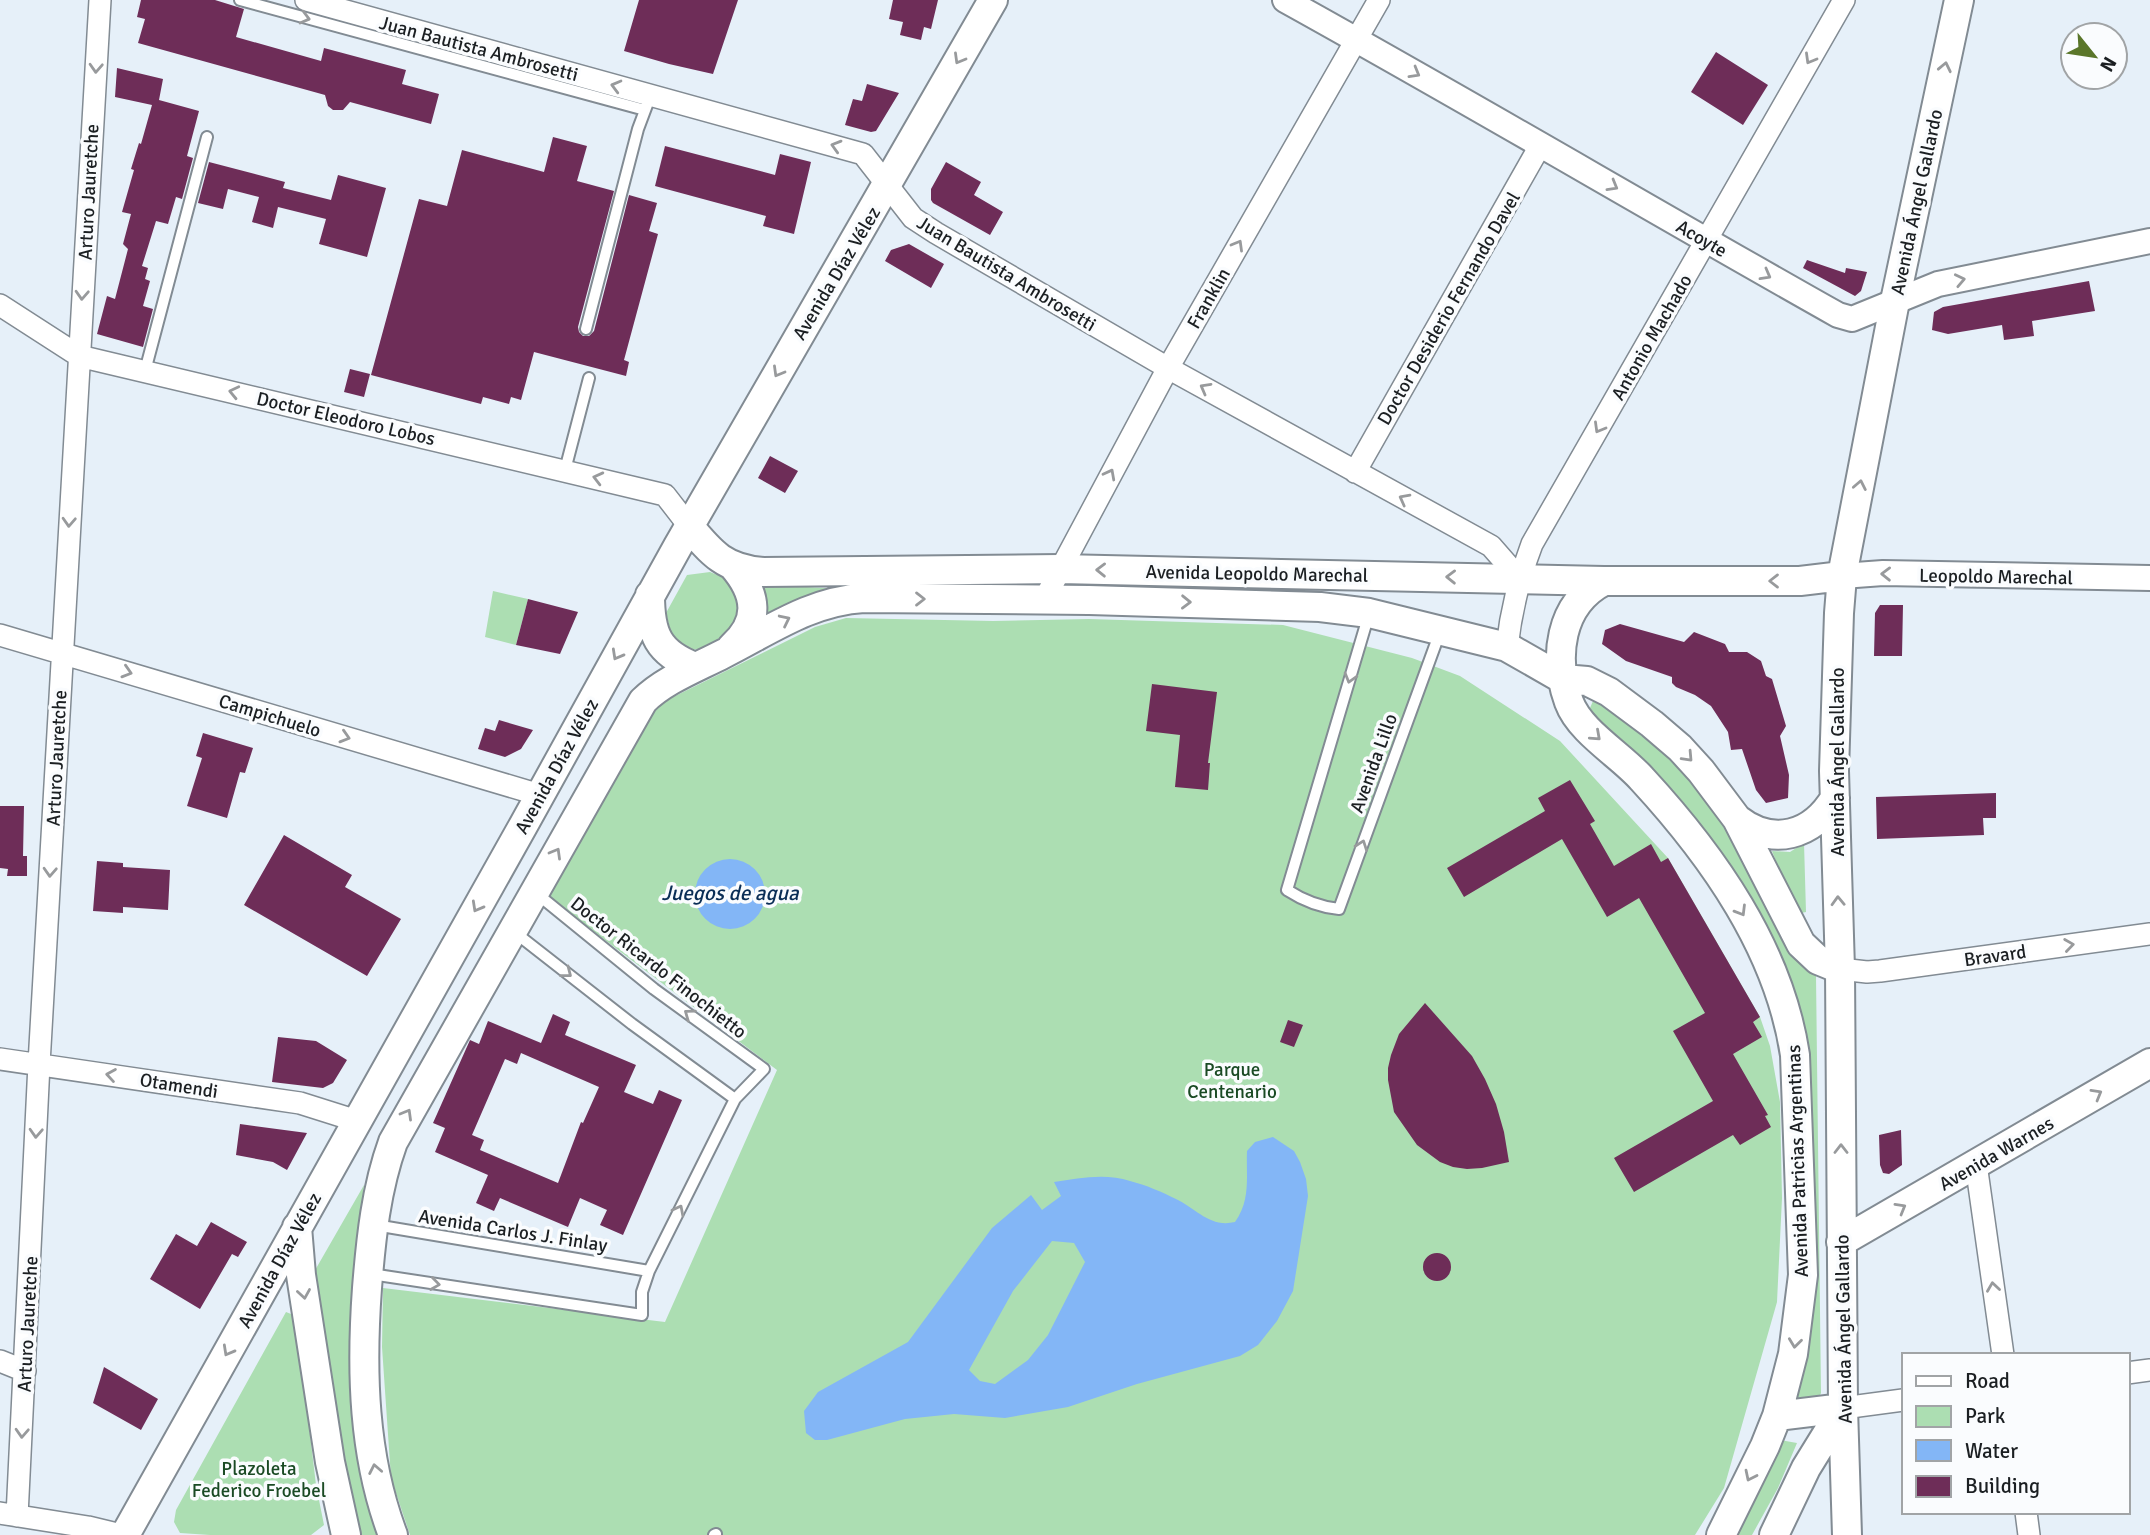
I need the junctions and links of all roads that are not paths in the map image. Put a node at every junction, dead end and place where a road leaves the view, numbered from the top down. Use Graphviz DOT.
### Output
graph roads {
  1 [pos="100,0"];
  2 [pos="240,0"];
  3 [pos="306,0"];
  4 [pos="993,0"];
  5 [pos="1285,0"];
  6 [pos="1379,0"];
  7 [pos="1844,0"];
  8 [pos="1959,0"];
  9 [pos="378,10"];
  10 [pos="1356,40"];
  11 [pos="648,103"];
  12 [pos="207,136"];
  13 [pos="1541,144"];
  14 [pos="887,186"];
  15 [pos="1706,241"];
  16 [pos="2150,241"];
  17 [pos="1895,301"];
  18 [pos="0,304"];
  19 [pos="586,329"];
  20 [pos="79,356"];
  21 [pos="1168,368"];
  22 [pos="145,371"];
  23 [pos="589,378"];
  24 [pos="565,470"];
  25 [pos="1355,472"];
  26 [pos="689,526"];
  27 [pos="733,566"];
  28 [pos="1060,569"];
  29 [pos="1842,576"];
  30 [pos="1519,578"];
  31 [pos="2150,578"];
  32 [pos="1604,581"];
  33 [pos="650,595"];
  34 [pos="1044,600"];
  35 [pos="1369,612"];
  36 [pos="1441,630"];
  37 [pos="0,635"];
  38 [pos="1507,647"];
  39 [pos="62,653"];
  40 [pos="725,653"];
  41 [pos="695,667"];
  42 [pos="1563,679"];
  43 [pos="595,783"];
  44 [pos="540,796"];
  45 [pos="1835,798"];
  46 [pos="1737,818"];
  47 [pos="534,892"];
  48 [pos="513,931"];
  49 [pos="2150,934"];
  50 [pos="1840,970"];
  51 [pos="0,1059"];
  52 [pos="2150,1063"];
  53 [pos="39,1064"];
  54 [pos="735,1099"];
  55 [pos="357,1121"];
  56 [pos="1976,1164"];
  57 [pos="382,1178"];
  58 [pos="372,1225"];
  59 [pos="297,1227"];
  60 [pos="1841,1242"];
  61 [pos="649,1271"];
  62 [pos="368,1273"];
  63 [pos="2003,1353"];
  64 [pos="0,1361"];
  65 [pos="2150,1370"];
  66 [pos="25,1371"];
  67 [pos="2129,1373"];
  68 [pos="1902,1400"];
  69 [pos="1843,1408"];
  70 [pos="1777,1416"];
  71 [pos="8,1514"];
  72 [pos="2026,1514"];
  73 [pos="123,1535"];
  74 [pos="346,1535"];
  75 [pos="393,1535"];
  76 [pos="1721,1535"];
  77 [pos="1774,1535"];
  78 [pos="1847,1535"];
  79 [pos="2029,1535"];
  1 -- 20 [label="street, Arturo Jauretche, one-way"];
  2 -- 11 [label="lane, one-way"];
  3 -- 9 [label="street, Juan Bautista Ambrosetti"];
  4 -- 14 [label="main road, Avenida Díaz Vélez, one-way"];
  5 -- 10 [label="street, Acoyte"];
  6 -- 10 [label="street, Franklin"];
  7 -- 15 [label="street, Antonio Machado, one-way"];
  17 -- 8 [label="main road, Avenida Ángel Gallardo, one-way"];
  11 -- 9 [label="street, Juan Bautista Ambrosetti, one-way"];
  10 -- 13 [label="street, Acoyte, one-way"];
  21 -- 10 [label="street, Franklin, one-way"];
  14 -- 11 [label="street, Juan Bautista Ambrosetti, one-way"];
  11 -- 19 [label="lane"];
  12 -- 22 [label="lane"];
  13 -- 15 [label="street, Acoyte, one-way"];
  13 -- 25 [label="street, Doctor Desiderio Fernando Davel"];
  14 -- 21 [label="street, Juan Bautista Ambrosetti"];
  14 -- 26 [label="main road, Avenida Díaz Vélez, one-way"];
  15 -- 17 [label="street, Acoyte, one-way"];
  15 -- 30 [label="street, Antonio Machado, one-way"];
  17 -- 16 [label="street, Acoyte, one-way"];
  29 -- 17 [label="main road, Avenida Ángel Gallardo, one-way"];
  18 -- 20 [label="street, Doctor Eleodoro Lobos"];
  20 -- 22 [label="street, Doctor Eleodoro Lobos"];
  20 -- 39 [label="street, Arturo Jauretche, one-way"];
  25 -- 21 [label="street, Juan Bautista Ambrosetti, one-way"];
  28 -- 21 [label="street, Franklin, one-way"];
  24 -- 22 [label="street, Doctor Eleodoro Lobos, one-way"];
  23 -- 24 [label="lane"];
  26 -- 24 [label="street, Doctor Eleodoro Lobos, one-way"];
  30 -- 25 [label="street, Juan Bautista Ambrosetti, one-way"];
  26 -- 27 [label="main road, Avenida Leopoldo Marechal"];
  26 -- 33 [label="main road, Avenida Díaz Vélez"];
  27 -- 28 [label="main road, Avenida Leopoldo Marechal"];
  27 -- 40 [label="main road"];
  30 -- 28 [label="main road, Avenida Leopoldo Marechal, one-way"];
  28 -- 34 [label="street, Franklin"];
  31 -- 29 [label="street, Leopoldo Marechal, one-way"];
  29 -- 32 [label="main road, Avenida Leopoldo Marechal, one-way"];
  29 -- 45 [label="main road, Avenida Ángel Gallardo"];
  30 -- 32 [label="main road, Avenida Leopoldo Marechal"];
  30 -- 38 [label="street, Antonio Machado"];
  32 -- 42 [label="main road, Avenida Patricias Argentinas"];
  33 -- 41 [label="main road"];
  33 -- 44 [label="main road, Avenida Díaz Vélez, one-way"];
  34 -- 35 [label="main road, Avenida Leopoldo Marechal, one-way"];
  40 -- 34 [label="main road, Avenida Leopoldo Marechal, one-way"];
  35 -- 36 [label="main road, Avenida Leopoldo Marechal"];
  35 -- 36 [label="lane, Avenida Lillo, one-way"];
  36 -- 38 [label="main road, Avenida Leopoldo Marechal"];
  37 -- 39 [label="street, Campichuelo"];
  38 -- 42 [label="main road"];
  39 -- 44 [label="street, Campichuelo, one-way"];
  39 -- 53 [label="street, Arturo Jauretche, one-way"];
  40 -- 41 [label="main road, Avenida Leopoldo Marechal"];
  41 -- 43 [label="main road"];
  42 -- 46 [label="main road, one-way"];
  42 -- 70 [label="main road, Avenida Patricias Argentinas, one-way"];
  43 -- 44 [label="main road"];
  47 -- 43 [label="main road, one-way"];
  44 -- 55 [label="main road, Avenida Díaz Vélez, one-way"];
  45 -- 46 [label="main road"];
  50 -- 45 [label="main road, Avenida Ángel Gallardo, one-way"];
  46 -- 50 [label="main road"];
  47 -- 48 [label="main road"];
  54 -- 47 [label="lane, Doctor Ricardo Finochietto, one-way"];
  48 -- 54 [label="lane, one-way"];
  57 -- 48 [label="main road, one-way"];
  50 -- 49 [label="street, Bravard, one-way"];
  60 -- 50 [label="main road, Avenida Ángel Gallardo, one-way"];
  51 -- 53 [label="street, Otamendi"];
  56 -- 52 [label="main road, Avenida Warnes, one-way"];
  55 -- 53 [label="street, Otamendi, one-way"];
  53 -- 66 [label="street, Arturo Jauretche, one-way"];
  61 -- 54 [label="lane, one-way"];
  55 -- 57 [label="main road"];
  55 -- 59 [label="main road, Avenida Díaz Vélez"];
  60 -- 56 [label="main road, Avenida Warnes, one-way"];
  63 -- 56 [label="street, one-way"];
  57 -- 58 [label="main road"];
  58 -- 61 [label="lane, Avenida Carlos J. Finlay"];
  58 -- 62 [label="main road"];
  59 -- 73 [label="main road, Avenida Díaz Vélez, one-way"];
  59 -- 74 [label="main road, one-way"];
  60 -- 69 [label="main road, Avenida Ángel Gallardo"];
  62 -- 61 [label="lane, one-way"];
  75 -- 62 [label="main road, one-way"];
  64 -- 66 [label="street"];
  65 -- 67 [label="street"];
  66 -- 71 [label="street, Arturo Jauretche, one-way"];
  68 -- 69 [label="street"];
  69 -- 70 [label="main road"];
  69 -- 77 [label="main road"];
  69 -- 78 [label="main road, Avenida Ángel Gallardo"];
  70 -- 76 [label="main road, Avenida Patricias Argentinas, one-way"];
  71 -- 73 [label="street"];
  72 -- 79 [label="street"];
}
